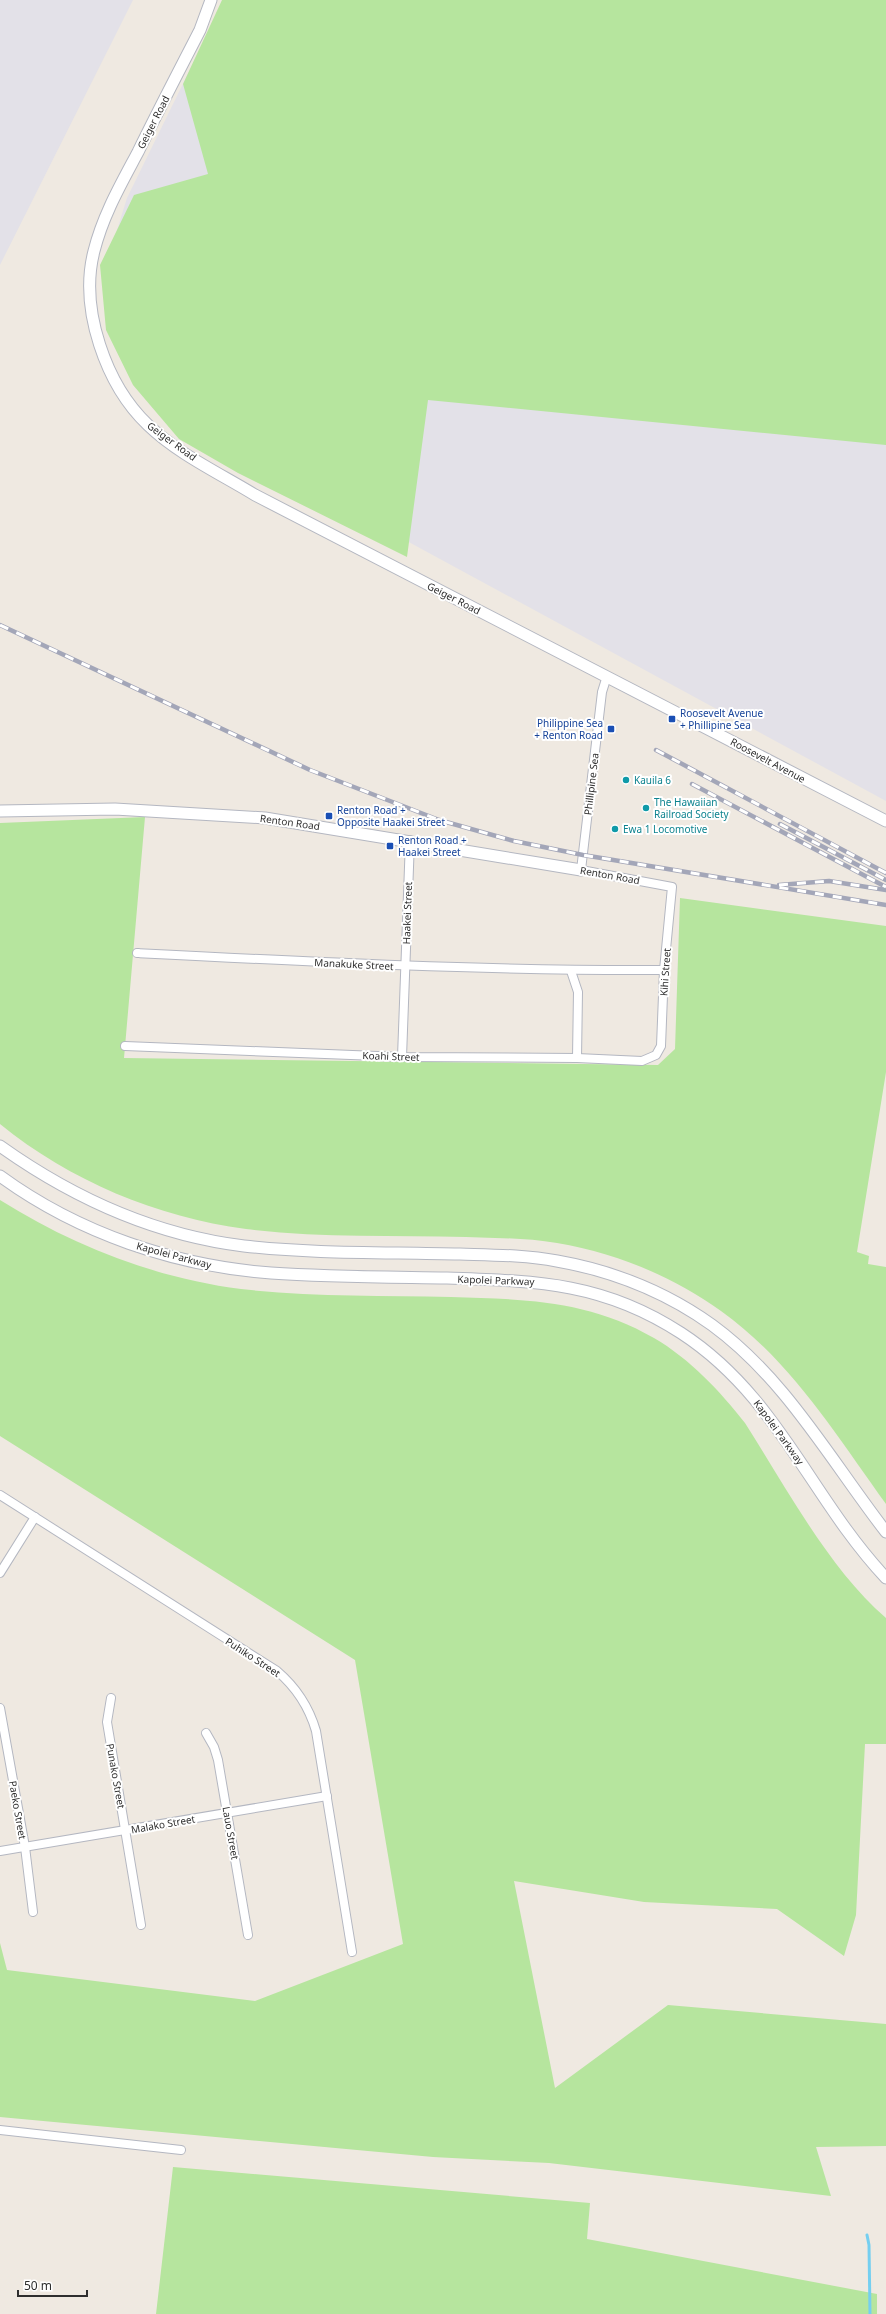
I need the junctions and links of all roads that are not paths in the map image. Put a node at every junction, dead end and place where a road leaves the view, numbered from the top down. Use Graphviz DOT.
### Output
graph roads {
  1 [pos="211,0"];
  2 [pos="607,676"];
  3 [pos="0,811"];
  4 [pos="886,822"];
  5 [pos="410,840"];
  6 [pos="581,870"];
  7 [pos="672,887"];
  8 [pos="137,953"];
  9 [pos="404,966"];
  10 [pos="664,970"];
  11 [pos="571,971"];
  12 [pos="124,1046"];
  13 [pos="656,1055"];
  14 [pos="402,1057"];
  15 [pos="577,1058"];
  16 [pos="0,1146"];
  17 [pos="0,1176"];
  18 [pos="0,1495"];
  19 [pos="34,1517"];
  20 [pos="886,1532"];
  21 [pos="0,1573"];
  22 [pos="886,1578"];
  23 [pos="110,1698"];
  24 [pos="0,1708"];
  25 [pos="206,1733"];
  26 [pos="327,1796"];
  27 [pos="227,1813"];
  28 [pos="125,1830"];
  29 [pos="25,1847"];
  30 [pos="0,1851"];
  31 [pos="33,1912"];
  32 [pos="141,1925"];
  33 [pos="248,1935"];
  34 [pos="352,1952"];
  35 [pos="0,2130"];
  36 [pos="181,2150"];
  1 -- 2 [label="main road, Geiger Road"];
  2 -- 4 [label="main road, Roosevelt Avenue"];
  2 -- 6 [label="street, Phillipine Sea"];
  3 -- 5 [label="main road, Renton Road"];
  5 -- 6 [label="main road, Renton Road"];
  5 -- 9 [label="street, Haakei Street"];
  6 -- 7 [label="street, Renton Road"];
  7 -- 10 [label="street, Kihi Street"];
  8 -- 9 [label="street, Manakuke Street"];
  9 -- 11 [label="street, Manakuke Street"];
  9 -- 14 [label="street, Haakei Street"];
  10 -- 11 [label="street, Manakuke Street"];
  10 -- 13 [label="street, Kihi Street"];
  11 -- 15 [label="street"];
  12 -- 14 [label="street, Koahi Street"];
  13 -- 15 [label="street, Koahi Street"];
  14 -- 15 [label="street, Koahi Street"];
  16 -- 20 [label="main road"];
  17 -- 22 [label="main road, Kapolei Parkway"];
  18 -- 19 [label="street, Puhiko Street"];
  19 -- 21 [label="street"];
  19 -- 26 [label="street, Puhiko Street"];
  23 -- 28 [label="street, Punako Street"];
  24 -- 29 [label="street, Paeko Street"];
  25 -- 27 [label="street, Lauo Street"];
  26 -- 27 [label="street, Malako Street"];
  26 -- 34 [label="street, Puhiko Street"];
  27 -- 28 [label="street, Malako Street"];
  27 -- 33 [label="street, Lauo Street"];
  28 -- 29 [label="street, Malako Street"];
  28 -- 32 [label="street, Punako Street"];
  29 -- 30 [label="street, Malako Street"];
  29 -- 31 [label="street, Paeko Street"];
  35 -- 36 [label="street"];
}
